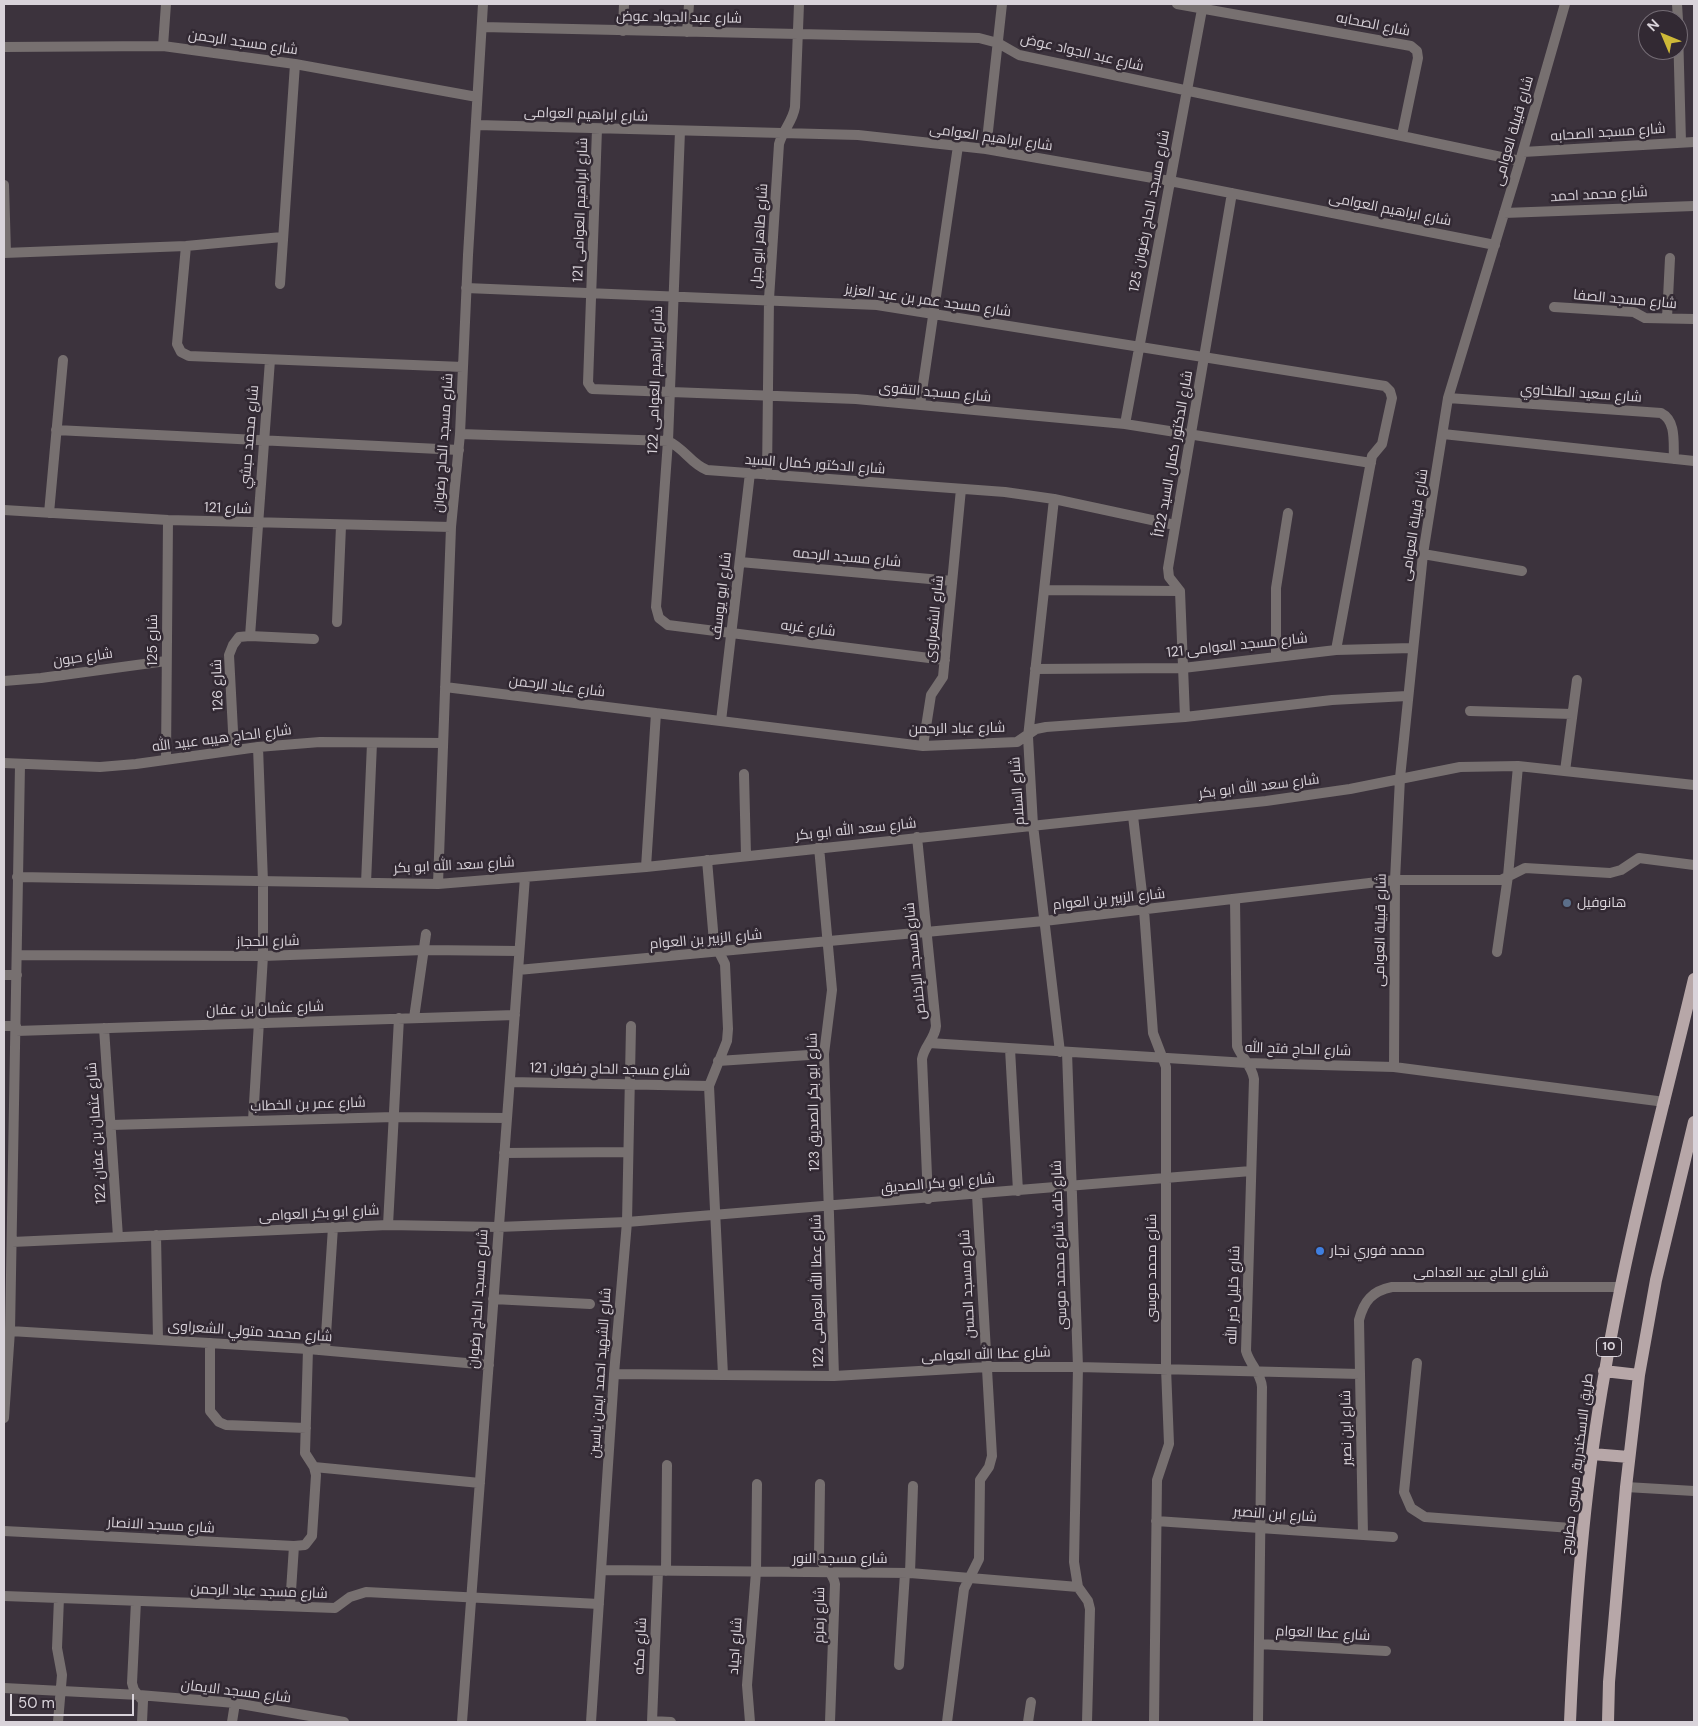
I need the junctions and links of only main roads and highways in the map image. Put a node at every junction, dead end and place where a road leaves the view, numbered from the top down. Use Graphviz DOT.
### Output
graph roads {
  1 [pos="1694,979"];
  2 [pos="1694,1122"];
  3 [pos="1604,1371"];
  4 [pos="1639,1375"];
  5 [pos="1592,1454"];
  6 [pos="1629,1457"];
  7 [pos="1570,1722"];
  8 [pos="1608,1722"];
  1 -- 3 [label="main road, طريق الاسكندرية, مرسى مطروح / 10"];
  2 -- 4 [label="main road"];
  3 -- 4 [label="main road"];
  3 -- 5 [label="main road, طريق الاسكندرية, مرسى مطروح / 10"];
  4 -- 6 [label="main road"];
  5 -- 6 [label="main road"];
  5 -- 7 [label="main road, طريق الاسكندرية, مرسى مطروح / 10"];
  6 -- 8 [label="main road"];
}
